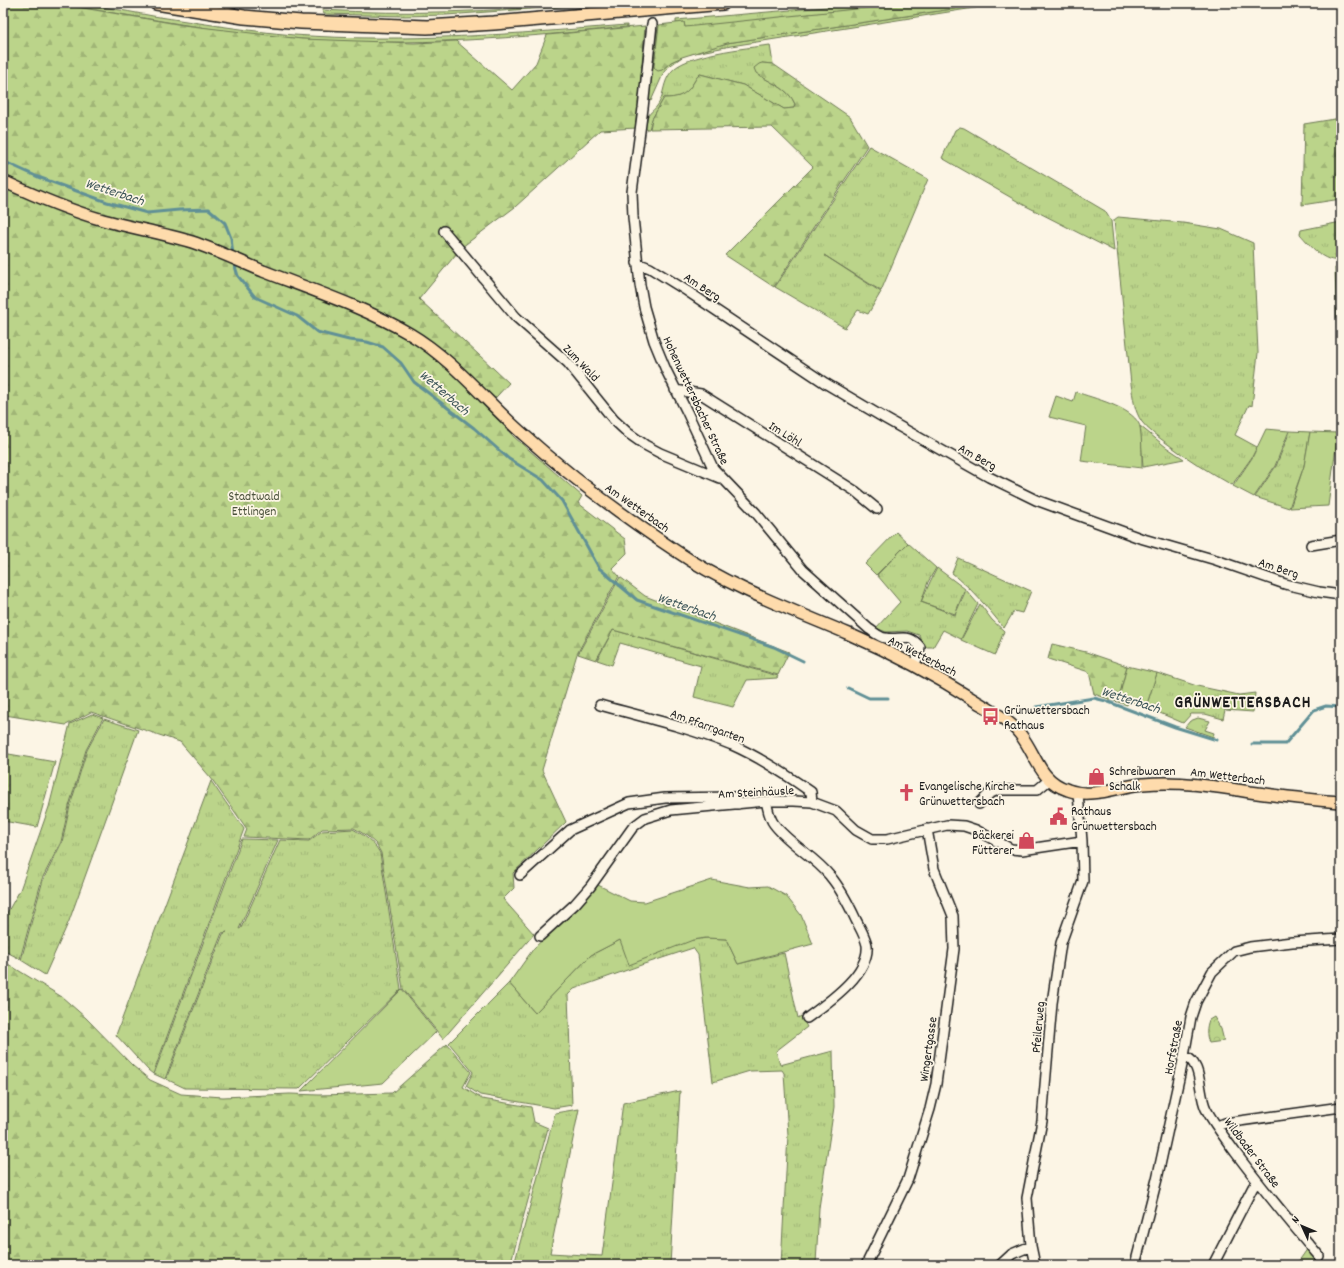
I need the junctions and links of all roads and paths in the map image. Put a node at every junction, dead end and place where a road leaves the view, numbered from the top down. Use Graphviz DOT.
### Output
graph roads {
  1 [pos="156,3"];
  2 [pos="723,3"];
  3 [pos="652,24"];
  4 [pos="3,181"];
  5 [pos="444,231"];
  6 [pos="638,263"];
  7 [pos="675,390"];
  8 [pos="723,480"];
  9 [pos="877,509"];
  10 [pos="1341,540"];
  11 [pos="1311,545"];
  12 [pos="1341,595"];
  13 [pos="914,665"];
  14 [pos="600,705"];
  15 [pos="1049,780"];
  16 [pos="1078,793"];
  17 [pos="766,801"];
  18 [pos="812,802"];
  19 [pos="1341,802"];
  20 [pos="738,804"];
  21 [pos="979,804"];
  22 [pos="927,829"];
  23 [pos="1082,841"];
  24 [pos="520,875"];
  25 [pos="540,936"];
  26 [pos="1341,939"];
  27 [pos="807,1018"];
  28 [pos="1184,1056"];
  29 [pos="1341,1107"];
  30 [pos="1217,1126"];
  31 [pos="1258,1182"];
  32 [pos="1030,1246"];
  33 [pos="1319,1256"];
  34 [pos="866,1265"];
  35 [pos="1000,1265"];
  36 [pos="1035,1265"];
  37 [pos="1135,1265"];
  38 [pos="1213,1265"];
  1 -- 2 [label="highway"];
  3 -- 6 [label="street, Hohenwettersbacher Straße"];
  4 -- 13 [label="main road, Am Wetterbach"];
  5 -- 8 [label="street, Zum Wald"];
  6 -- 7 [label="street, Hohenwettersbacher Straße"];
  6 -- 12 [label="street, Am Berg"];
  7 -- 8 [label="street, Hohenwettersbacher Straße"];
  7 -- 9 [label="street, Im Löhl"];
  8 -- 13 [label="street, Hohenwettersbacher Straße"];
  10 -- 11 [label="street"];
  13 -- 15 [label="main road, Am Wetterbach"];
  14 -- 18 [label="street, Am Pfarrgarten"];
  15 -- 16 [label="main road, Am Wetterbach"];
  15 -- 21 [label="street"];
  16 -- 19 [label="main road, Am Wetterbach"];
  16 -- 23 [label="street, Pfeilerweg"];
  17 -- 18 [label="street, Am Steinhäusle"];
  17 -- 20 [label="street, Am Steinhäusle"];
  17 -- 27 [label="street"];
  18 -- 22 [label="street, Am Steinhäusle"];
  20 -- 24 [label="street"];
  20 -- 25 [label="street, Am Steinhäusle"];
  22 -- 23 [label="street, Am Steinhäusle"];
  22 -- 34 [label="street, Wingertgasse"];
  23 -- 32 [label="street, Pfeilerweg"];
  26 -- 28 [label="street, Horfstraße"];
  28 -- 30 [label="street, Wildbader Straße"];
  28 -- 37 [label="street, Horfstraße"];
  29 -- 30 [label="street"];
  30 -- 31 [label="street, Wildbader Straße"];
  31 -- 33 [label="street, Wildbader Straße"];
  31 -- 38 [label="street"];
  32 -- 35 [label="street"];
  32 -- 36 [label="street, Pfeilerweg"];
}
